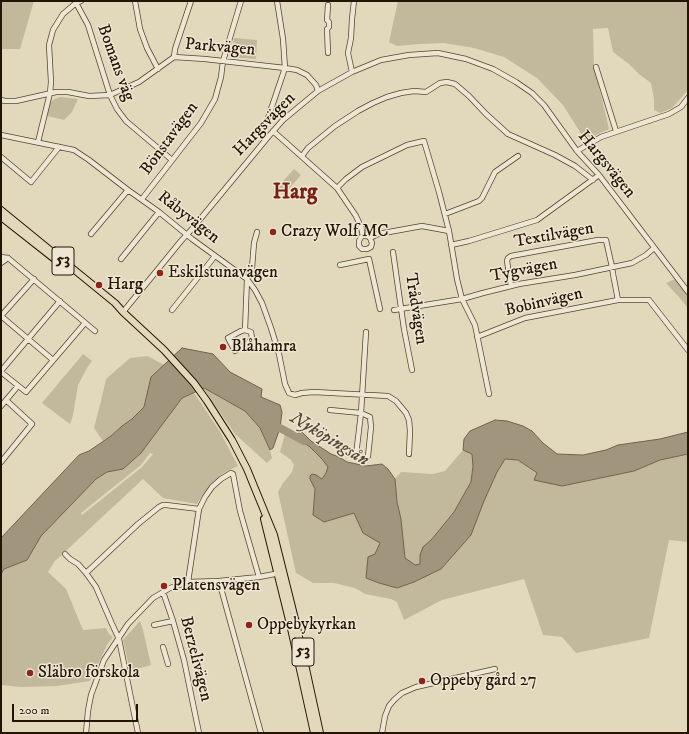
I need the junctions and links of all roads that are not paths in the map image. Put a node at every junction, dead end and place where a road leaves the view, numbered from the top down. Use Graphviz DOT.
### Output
graph roads {
  1 [pos="134,1"];
  2 [pos="191,1"];
  3 [pos="240,1"];
  4 [pos="277,1"];
  5 [pos="354,1"];
  6 [pos="77,2"];
  7 [pos="328,5"];
  8 [pos="328,53"];
  9 [pos="174,57"];
  10 [pos="223,61"];
  11 [pos="596,67"];
  12 [pos="284,68"];
  13 [pos="158,69"];
  14 [pos="352,72"];
  15 [pos="318,91"];
  16 [pos="50,93"];
  17 [pos="110,95"];
  18 [pos="688,98"];
  19 [pos="1,100"];
  20 [pos="268,118"];
  21 [pos="273,131"];
  22 [pos="616,131"];
  23 [pos="1,135"];
  24 [pos="38,142"];
  25 [pos="59,147"];
  26 [pos="577,151"];
  27 [pos="302,156"];
  28 [pos="518,156"];
  29 [pos="1,157"];
  30 [pos="172,160"];
  31 [pos="599,175"];
  32 [pos="593,180"];
  33 [pos="337,188"];
  34 [pos="128,190"];
  35 [pos="142,199"];
  36 [pos="159,212"];
  37 [pos="445,214"];
  38 [pos="2,216"];
  39 [pos="449,231"];
  40 [pos="257,232"];
  41 [pos="91,234"];
  42 [pos="187,234"];
  43 [pos="363,236"];
  44 [pos="370,238"];
  45 [pos="451,245"];
  46 [pos="654,248"];
  47 [pos="367,249"];
  48 [pos="393,252"];
  49 [pos="216,256"];
  50 [pos="1,257"];
  51 [pos="8,258"];
  52 [pos="121,259"];
  53 [pos="369,259"];
  54 [pos="1,263"];
  55 [pos="340,265"];
  56 [pos="612,267"];
  57 [pos="34,279"];
  58 [pos="247,279"];
  59 [pos="511,286"];
  60 [pos="688,292"];
  61 [pos="462,299"];
  62 [pos="618,300"];
  63 [pos="60,301"];
  64 [pos="380,309"];
  65 [pos="401,309"];
  66 [pos="172,310"];
  67 [pos="394,310"];
  68 [pos="123,312"];
  69 [pos="1,316"];
  70 [pos="85,323"];
  71 [pos="245,330"];
  72 [pos="95,331"];
  73 [pos="366,332"];
  74 [pos="477,337"];
  75 [pos="28,339"];
  76 [pos="688,350"];
  77 [pos="53,360"];
  78 [pos="412,370"];
  79 [pos="1,371"];
  80 [pos="18,386"];
  81 [pos="362,394"];
  82 [pos="489,394"];
  83 [pos="6,400"];
  84 [pos="1,406"];
  85 [pos="330,410"];
  86 [pos="361,413"];
  87 [pos="409,454"];
  88 [pos="356,455"];
  89 [pos="368,456"];
  90 [pos="1,462"];
  91 [pos="199,509"];
  92 [pos="65,554"];
  93 [pos="86,573"];
  94 [pos="280,573"];
  95 [pos="259,577"];
  96 [pos="219,581"];
  97 [pos="188,582"];
  98 [pos="163,592"];
  99 [pos="173,620"];
  100 [pos="154,626"];
  101 [pos="119,639"];
  102 [pos="163,647"];
  103 [pos="168,664"];
  104 [pos="496,669"];
  105 [pos="86,733"];
  106 [pos="138,733"];
  107 [pos="199,733"];
  108 [pos="261,733"];
  109 [pos="314,733"];
  110 [pos="320,733"];
  111 [pos="382,733"];
  1 -- 13 [label="street"];
  2 -- 9 [label="street"];
  3 -- 10 [label="street, Bönstavägen"];
  4 -- 12 [label="street"];
  5 -- 14 [label="street"];
  6 -- 16 [label="street"];
  6 -- 17 [label="street, Bomans väg"];
  7 -- 8 [label="street"];
  9 -- 10 [label="street, Parkvägen"];
  9 -- 13 [label="street, Parkvägen"];
  10 -- 12 [label="street, Parkvägen"];
  10 -- 30 [label="street, Bönstavägen"];
  11 -- 22 [label="street"];
  12 -- 15 [label="street, Parkvägen"];
  12 -- 20 [label="street"];
  13 -- 17 [label="street, Parkvägen"];
  14 -- 15 [label="street, Hargsvägen"];
  14 -- 26 [label="street, Hargsvägen"];
  15 -- 21 [label="street, Hargsvägen"];
  16 -- 17 [label="street, Parkvägen"];
  16 -- 19 [label="street, Parkvägen"];
  16 -- 24 [label="street"];
  17 -- 30 [label="street, Bomans väg"];
  18 -- 22 [label="street"];
  21 -- 27 [label="street"];
  21 -- 42 [label="street, Hargsvägen"];
  22 -- 26 [label="street"];
  23 -- 24 [label="street, Råbyvägen"];
  24 -- 25 [label="street, Råbyvägen"];
  25 -- 29 [label="street"];
  25 -- 34 [label="street, Råbyvägen"];
  26 -- 31 [label="street, Hargsvägen"];
  27 -- 32 [label="street"];
  27 -- 33 [label="street"];
  28 -- 37 [label="street"];
  30 -- 35 [label="street, Bönstavägen"];
  31 -- 32 [label="street"];
  31 -- 46 [label="street, Hargsvägen"];
  32 -- 45 [label="street"];
  33 -- 37 [label="street"];
  33 -- 43 [label="street"];
  34 -- 35 [label="street, Råbyvägen"];
  34 -- 41 [label="street"];
  35 -- 36 [label="street, Råbyvägen"];
  36 -- 42 [label="street, Råbyvägen"];
  36 -- 52 [label="street"];
  37 -- 39 [label="street"];
  38 -- 68 [label="main road, 53"];
  39 -- 44 [label="street"];
  39 -- 45 [label="street"];
  40 -- 58 [label="street"];
  42 -- 49 [label="street, Råbyvägen"];
  42 -- 68 [label="street, Hargsvägen"];
  43 -- 44 [label="street"];
  43 -- 47 [label="street"];
  44 -- 47 [label="street"];
  45 -- 61 [label="street"];
  46 -- 56 [label="street, Tygvägen"];
  46 -- 60 [label="street, Hargsvägen"];
  47 -- 53 [label="street"];
  48 -- 65 [label="street, Trådvägen"];
  49 -- 58 [label="street, Råbyvägen"];
  49 -- 66 [label="street"];
  50 -- 51 [label="street"];
  51 -- 54 [label="street"];
  51 -- 57 [label="street"];
  53 -- 55 [label="street"];
  53 -- 64 [label="street"];
  56 -- 59 [label="street, Tygvägen"];
  56 -- 59 [label="street, Textilvägen"];
  56 -- 62 [label="street"];
  57 -- 63 [label="street"];
  57 -- 69 [label="street"];
  58 -- 71 [label="street"];
  58 -- 81 [label="street, Råbyvägen"];
  59 -- 61 [label="street, Tygvägen"];
  61 -- 65 [label="street, Tygvägen"];
  61 -- 74 [label="street"];
  62 -- 74 [label="street, Bobinvägen"];
  62 -- 76 [label="street, Bobinvägen"];
  63 -- 70 [label="street"];
  63 -- 75 [label="street"];
  65 -- 67 [label="street, Tygvägen"];
  65 -- 78 [label="street, Trådvägen"];
  68 -- 94 [label="main road, 53"];
  69 -- 75 [label="street"];
  70 -- 72 [label="street"];
  70 -- 77 [label="street"];
  71 -- 71 [label="street"];
  73 -- 81 [label="street"];
  74 -- 82 [label="street"];
  75 -- 77 [label="street"];
  75 -- 79 [label="street"];
  77 -- 80 [label="street"];
  79 -- 80 [label="street"];
  80 -- 83 [label="street"];
  81 -- 86 [label="street"];
  81 -- 87 [label="street"];
  83 -- 84 [label="street"];
  83 -- 90 [label="street"];
  85 -- 86 [label="street"];
  86 -- 88 [label="street"];
  86 -- 89 [label="street"];
  91 -- 93 [label="street"];
  91 -- 95 [label="street"];
  91 -- 97 [label="street"];
  92 -- 93 [label="street"];
  93 -- 101 [label="street"];
  94 -- 95 [label="street"];
  94 -- 109 [label="main road, 53"];
  94 -- 110 [label="main road, 53"];
  95 -- 96 [label="street"];
  96 -- 97 [label="street"];
  96 -- 108 [label="street"];
  97 -- 98 [label="street"];
  98 -- 99 [label="street, Berzelivägen"];
  98 -- 101 [label="street"];
  99 -- 100 [label="street"];
  99 -- 107 [label="street, Berzelivägen"];
  101 -- 105 [label="street"];
  101 -- 106 [label="street"];
  102 -- 103 [label="street"];
  104 -- 111 [label="street"];
}
